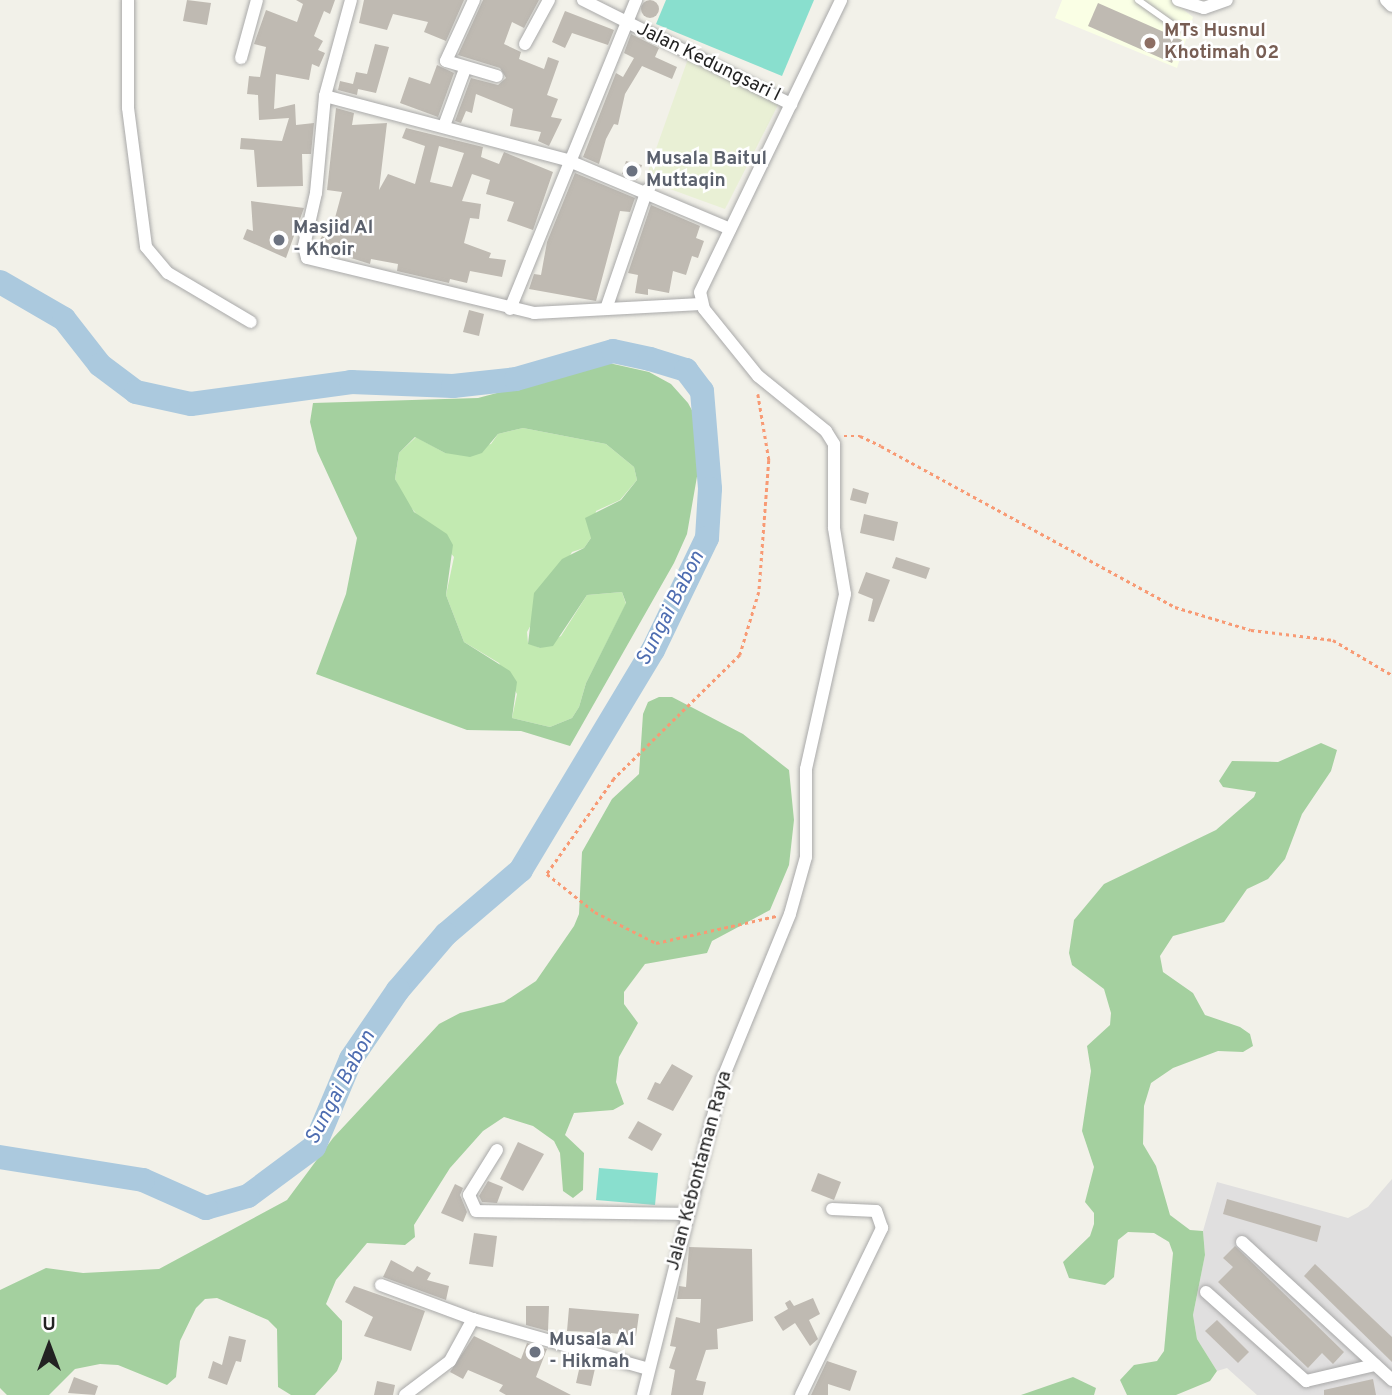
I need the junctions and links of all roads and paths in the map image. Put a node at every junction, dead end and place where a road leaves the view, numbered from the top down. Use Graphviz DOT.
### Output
graph roads {
  1 [pos="128,0"];
  2 [pos="257,0"];
  3 [pos="351,0"];
  4 [pos="474,0"];
  5 [pos="549,0"];
  6 [pos="583,0"];
  7 [pos="636,0"];
  8 [pos="841,0"];
  9 [pos="1138,0"];
  10 [pos="1178,0"];
  11 [pos="1227,0"];
  12 [pos="1387,0"];
  13 [pos="1392,6"];
  14 [pos="625,22"];
  15 [pos="1179,29"];
  16 [pos="524,44"];
  17 [pos="241,58"];
  18 [pos="465,69"];
  19 [pos="497,76"];
  20 [pos="325,96"];
  21 [pos="791,104"];
  22 [pos="444,126"];
  23 [pos="567,160"];
  24 [pos="647,190"];
  25 [pos="730,229"];
  26 [pos="701,304"];
  27 [pos="510,309"];
  28 [pos="606,309"];
  29 [pos="251,322"];
  30 [pos="758,376"];
  31 [pos="831,438"];
  32 [pos="1392,675"];
  33 [pos="790,914"];
  34 [pos="497,1150"];
  35 [pos="832,1209"];
  36 [pos="687,1214"];
  37 [pos="1242,1242"];
  38 [pos="381,1285"];
  39 [pos="1206,1292"];
  40 [pos="473,1319"];
  41 [pos="1375,1364"];
  42 [pos="648,1369"];
  43 [pos="1392,1380"];
  44 [pos="405,1395"];
  45 [pos="643,1395"];
  46 [pos="801,1395"];
  1 -- 29 [label="street"];
  2 -- 17 [label="street"];
  3 -- 20 [label="street"];
  4 -- 18 [label="street"];
  5 -- 16 [label="street"];
  6 -- 14 [label="street, Jalan Kedungsari I"];
  7 -- 14 [label="street"];
  8 -- 21 [label="street"];
  9 -- 15 [label="lane"];
  10 -- 11 [label="street"];
  12 -- 13 [label="street"];
  14 -- 21 [label="street, Jalan Kedungsari I"];
  14 -- 23 [label="street"];
  18 -- 19 [label="street"];
  18 -- 22 [label="street"];
  20 -- 22 [label="street"];
  20 -- 27 [label="street"];
  21 -- 25 [label="street"];
  22 -- 23 [label="street"];
  23 -- 24 [label="street"];
  23 -- 27 [label="street"];
  24 -- 25 [label="street"];
  24 -- 28 [label="street"];
  25 -- 26 [label="street"];
  26 -- 28 [label="street"];
  26 -- 30 [label="street"];
  27 -- 28 [label="street"];
  30 -- 31 [label="street"];
  30 -- 33 [label="path"];
  31 -- 32 [label="path"];
  31 -- 33 [label="street, Jalan Kebontaman Raya"];
  33 -- 36 [label="street, Jalan Kebontaman Raya"];
  34 -- 36 [label="street"];
  35 -- 46 [label="street"];
  36 -- 42 [label="street, Jalan Kebontaman Raya"];
  37 -- 41 [label="street"];
  38 -- 40 [label="street"];
  39 -- 41 [label="street"];
  40 -- 42 [label="street"];
  40 -- 44 [label="street"];
  41 -- 43 [label="street"];
  42 -- 45 [label="street, Jalan Kebontaman Raya"];
}
